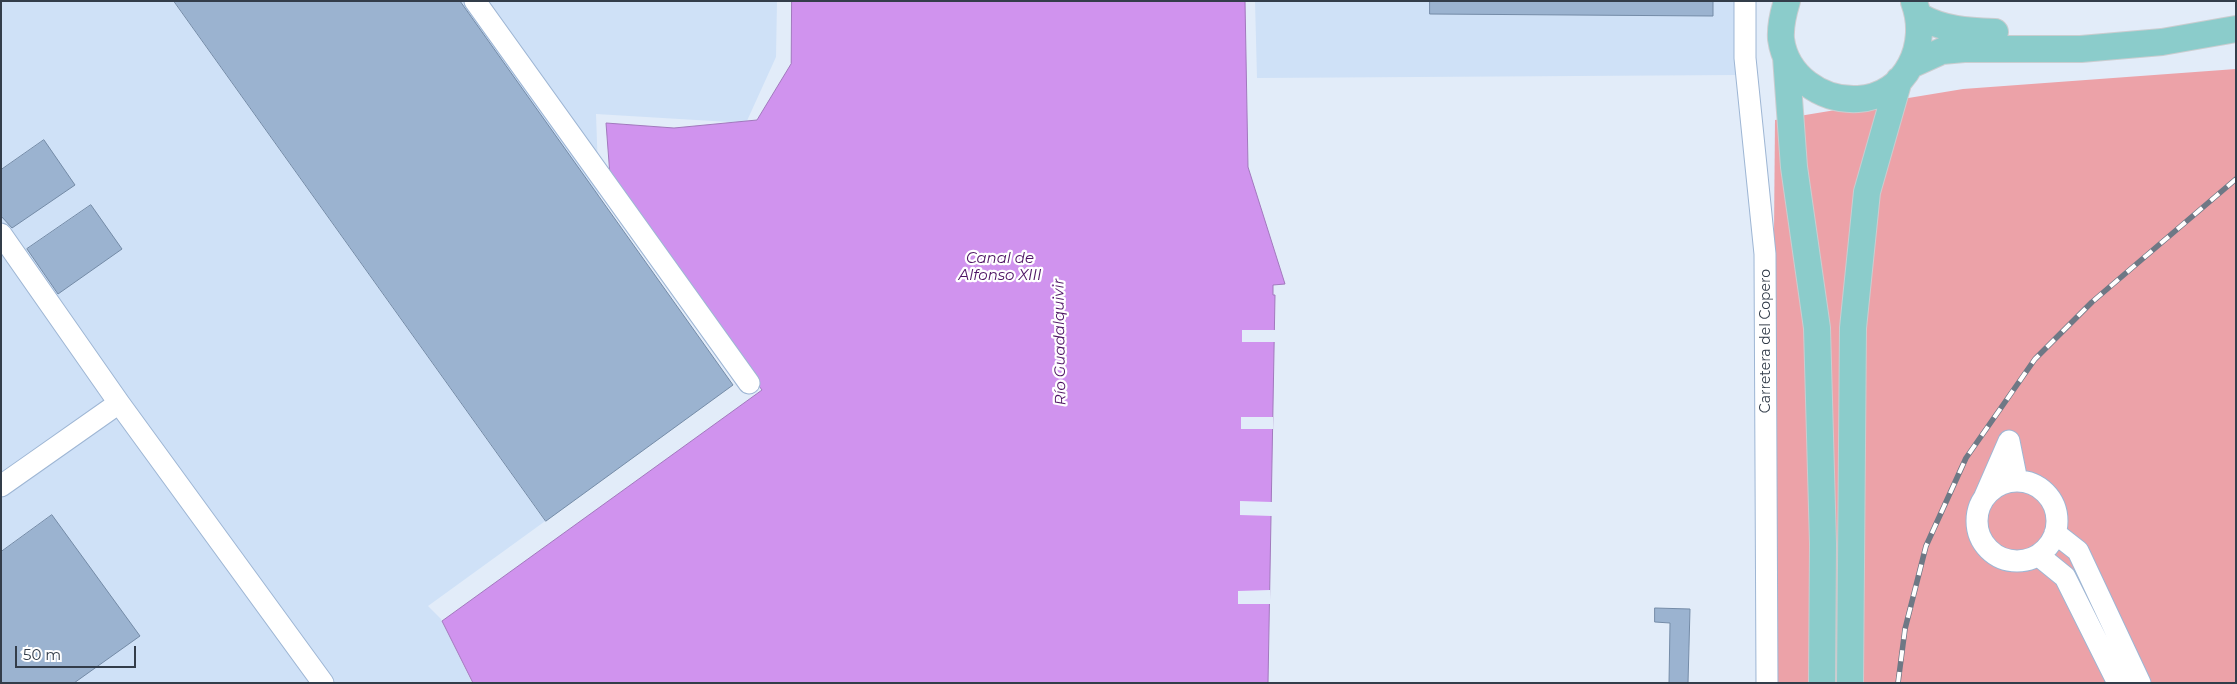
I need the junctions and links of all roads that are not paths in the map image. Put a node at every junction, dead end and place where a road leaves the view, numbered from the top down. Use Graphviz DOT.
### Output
graph roads {
  1 [pos="475,1"];
  2 [pos="1745,1"];
  3 [pos="1787,1"];
  4 [pos="1917,8"];
  5 [pos="2236,14"];
  6 [pos="2236,29"];
  7 [pos="1786,57"];
  8 [pos="1905,73"];
  9 [pos="1,234"];
  10 [pos="749,383"];
  11 [pos="119,402"];
  12 [pos="2016,481"];
  13 [pos="1,486"];
  14 [pos="1985,496"];
  15 [pos="2055,533"];
  16 [pos="2038,555"];
  17 [pos="323,683"];
  18 [pos="1768,683"];
  19 [pos="1822,683"];
  20 [pos="1850,683"];
  21 [pos="2118,683"];
  22 [pos="2140,683"];
  1 -- 10 [label="street"];
  2 -- 18 [label="street, Carretera del Copero"];
  3 -- 7 [label="main road"];
  4 -- 5 [label="main road"];
  4 -- 8 [label="main road"];
  6 -- 8 [label="main road"];
  7 -- 8 [label="main road"];
  7 -- 19 [label="main road"];
  8 -- 20 [label="main road"];
  9 -- 11 [label="street"];
  11 -- 13 [label="street"];
  11 -- 17 [label="street"];
  12 -- 14 [label="street"];
  12 -- 14 [label="street"];
  12 -- 15 [label="street"];
  14 -- 16 [label="street"];
  15 -- 16 [label="street"];
  15 -- 22 [label="street"];
  16 -- 21 [label="street"];
}
